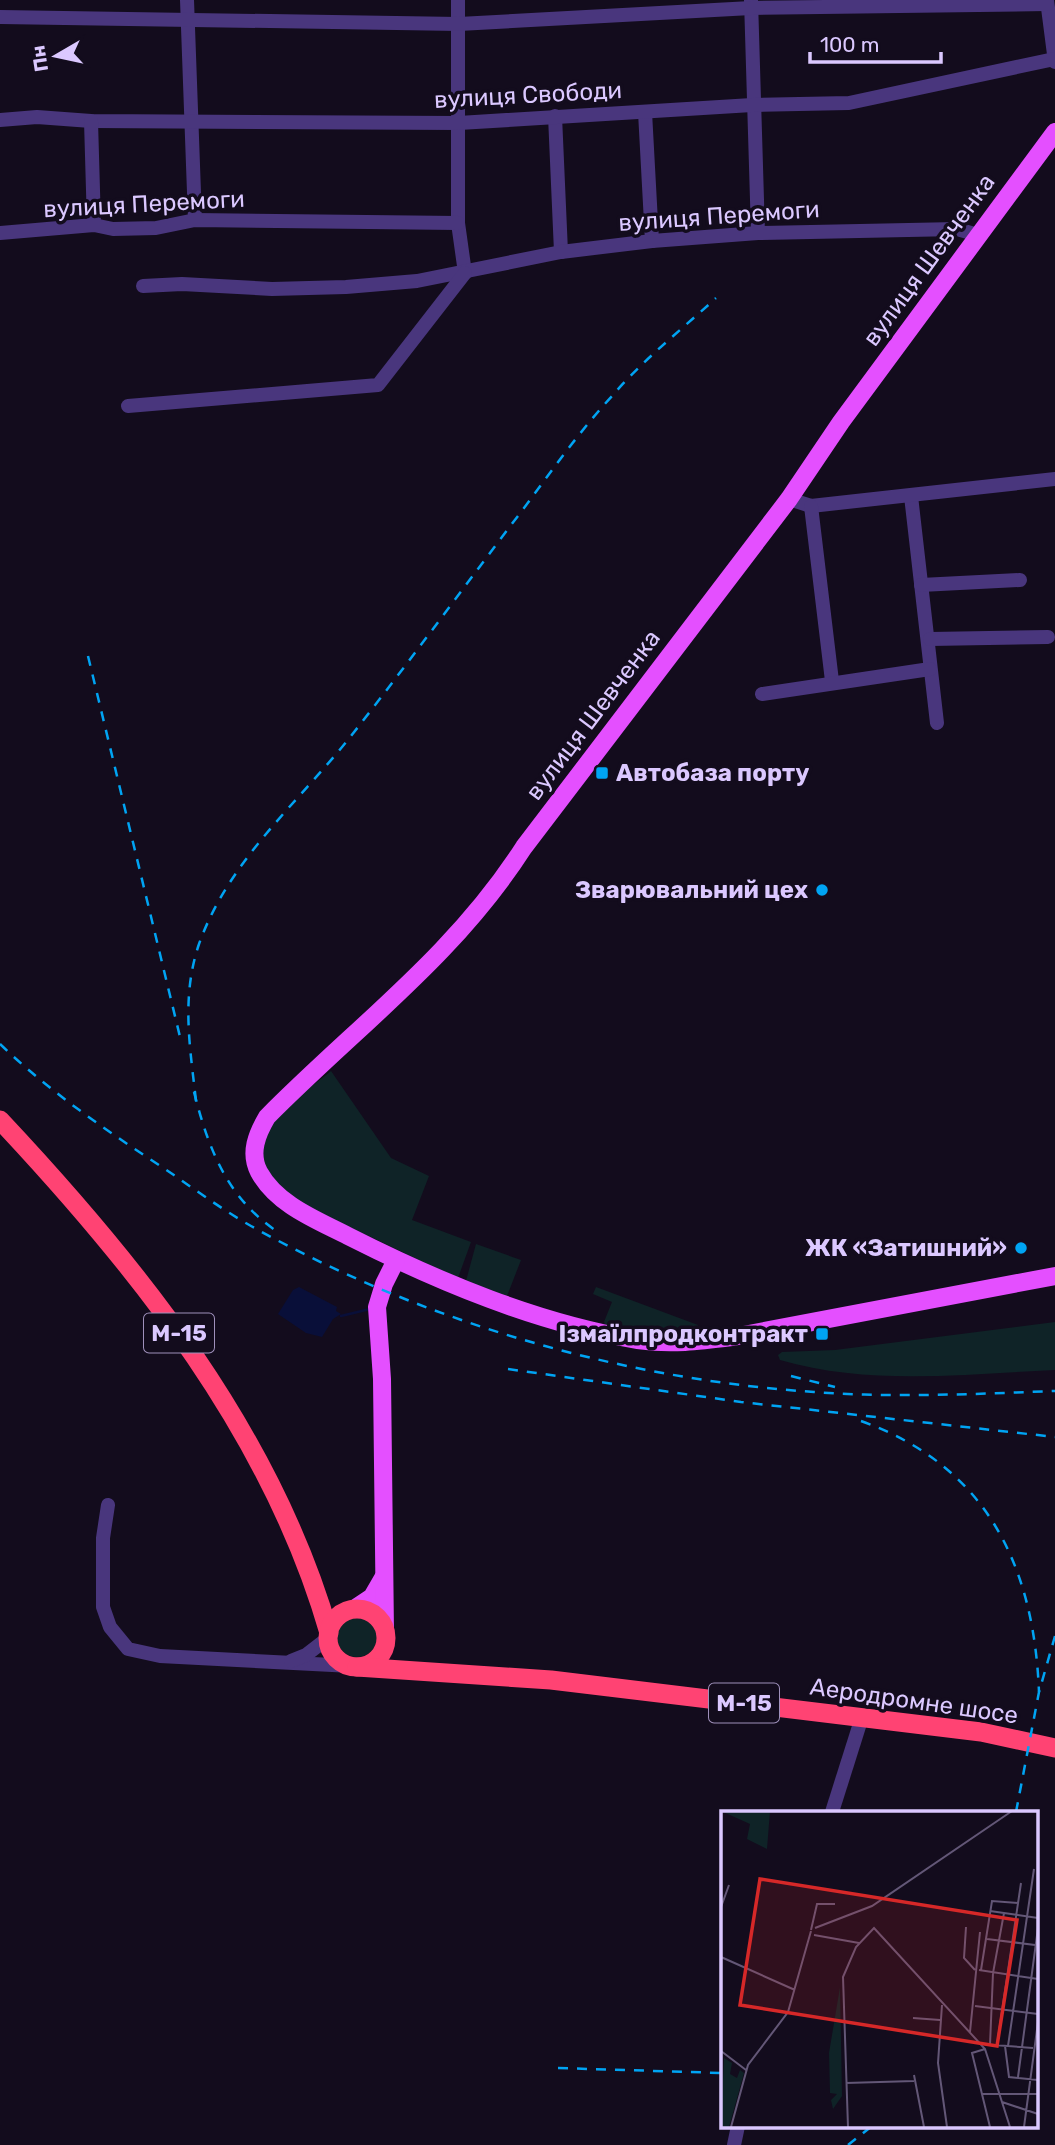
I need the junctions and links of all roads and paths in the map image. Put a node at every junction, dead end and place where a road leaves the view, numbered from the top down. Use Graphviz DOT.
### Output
graph roads {
  1 [pos="187,0"];
  2 [pos="458,0"];
  3 [pos="1047,2"];
  4 [pos="751,4"];
  5 [pos="0,17"];
  6 [pos="187,21"];
  7 [pos="459,24"];
  8 [pos="1055,60"];
  9 [pos="752,105"];
  10 [pos="645,112"];
  11 [pos="555,116"];
  12 [pos="0,120"];
  13 [pos="91,121"];
  14 [pos="189,122"];
  15 [pos="460,123"];
  16 [pos="1055,132"];
  17 [pos="195,220"];
  18 [pos="458,223"];
  19 [pos="94,225"];
  20 [pos="0,233"];
  21 [pos="758,233"];
  22 [pos="978,235"];
  23 [pos="652,241"];
  24 [pos="561,252"];
  25 [pos="465,273"];
  26 [pos="144,286"];
  27 [pos="128,406"];
  28 [pos="1055,480"];
  29 [pos="911,496"];
  30 [pos="789,499"];
  31 [pos="811,506"];
  32 [pos="1020,580"];
  33 [pos="921,585"];
  34 [pos="1048,637"];
  35 [pos="930,639"];
  36 [pos="930,669"];
  37 [pos="832,681"];
  38 [pos="762,694"];
  39 [pos="937,723"];
  40 [pos="0,1120"];
  41 [pos="396,1260"];
  42 [pos="1055,1276"];
  43 [pos="108,1505"];
  44 [pos="385,1567"];
  45 [pos="310,1578"];
  46 [pos="353,1609"];
  47 [pos="328,1635"];
  48 [pos="386,1635"];
  49 [pos="279,1663"];
  50 [pos="354,1667"];
  51 [pos="431,1670"];
  52 [pos="862,1717"];
  53 [pos="1055,1748"];
  54 [pos="832,1811"];
  1 -- 6 [label="street"];
  2 -- 7 [label="street"];
  3 -- 4 [label="street"];
  3 -- 8 [label="street"];
  4 -- 7 [label="street"];
  4 -- 9 [label="street"];
  5 -- 6 [label="street"];
  6 -- 7 [label="street"];
  6 -- 14 [label="street"];
  7 -- 15 [label="street"];
  8 -- 9 [label="street, вулиця Свободи"];
  9 -- 10 [label="street, вулиця Свободи"];
  9 -- 21 [label="street"];
  10 -- 11 [label="street, вулиця Свободи"];
  10 -- 23 [label="street"];
  11 -- 15 [label="street, вулиця Свободи"];
  11 -- 24 [label="street"];
  12 -- 13 [label="street, вулиця Свободи"];
  13 -- 14 [label="street, вулиця Свободи"];
  13 -- 19 [label="street"];
  14 -- 15 [label="street, вулиця Свободи"];
  14 -- 17 [label="street"];
  15 -- 18 [label="street"];
  16 -- 22 [label="main road, вулиця Шевченка"];
  17 -- 18 [label="street, вулиця Перемоги"];
  17 -- 19 [label="street, вулиця Перемоги"];
  18 -- 25 [label="street"];
  19 -- 20 [label="street, вулиця Перемоги"];
  21 -- 22 [label="street, вулиця Перемоги"];
  21 -- 23 [label="street, вулиця Перемоги"];
  22 -- 30 [label="main road, вулиця Шевченка"];
  23 -- 24 [label="street, вулиця Перемоги"];
  24 -- 25 [label="street, вулиця Перемоги"];
  25 -- 26 [label="street, вулиця Перемоги"];
  25 -- 27 [label="street"];
  28 -- 29 [label="street"];
  29 -- 31 [label="street"];
  29 -- 33 [label="street"];
  30 -- 31 [label="street"];
  30 -- 41 [label="main road, вулиця Шевченка"];
  31 -- 37 [label="street"];
  32 -- 33 [label="street"];
  33 -- 35 [label="street"];
  34 -- 35 [label="street"];
  35 -- 36 [label="street"];
  36 -- 37 [label="street"];
  36 -- 39 [label="street"];
  37 -- 38 [label="street"];
  40 -- 45 [label="highway, М-15"];
  41 -- 42 [label="main road, вулиця Шевченка"];
  41 -- 44 [label="main road"];
  43 -- 49 [label="street, Аеродромне шосе"];
  44 -- 46 [label="main road"];
  44 -- 48 [label="main road"];
  45 -- 46 [label="highway, М-15"];
  45 -- 47 [label="highway, М-15"];
  46 -- 47 [label="highway"];
  46 -- 48 [label="highway, М-15"];
  47 -- 49 [label="street, Аеродромне шосе"];
  47 -- 50 [label="highway, М-15"];
  48 -- 50 [label="highway"];
  48 -- 51 [label="highway, Аеродромне шосе / М-15"];
  49 -- 50 [label="street, Аеродромне шосе"];
  50 -- 51 [label="highway, Аеродромне шосе / М-15"];
  51 -- 52 [label="highway, Аеродромне шосе / М-15"];
  52 -- 53 [label="highway, Аеродромне шосе / М-15"];
  52 -- 54 [label="street"];
}
